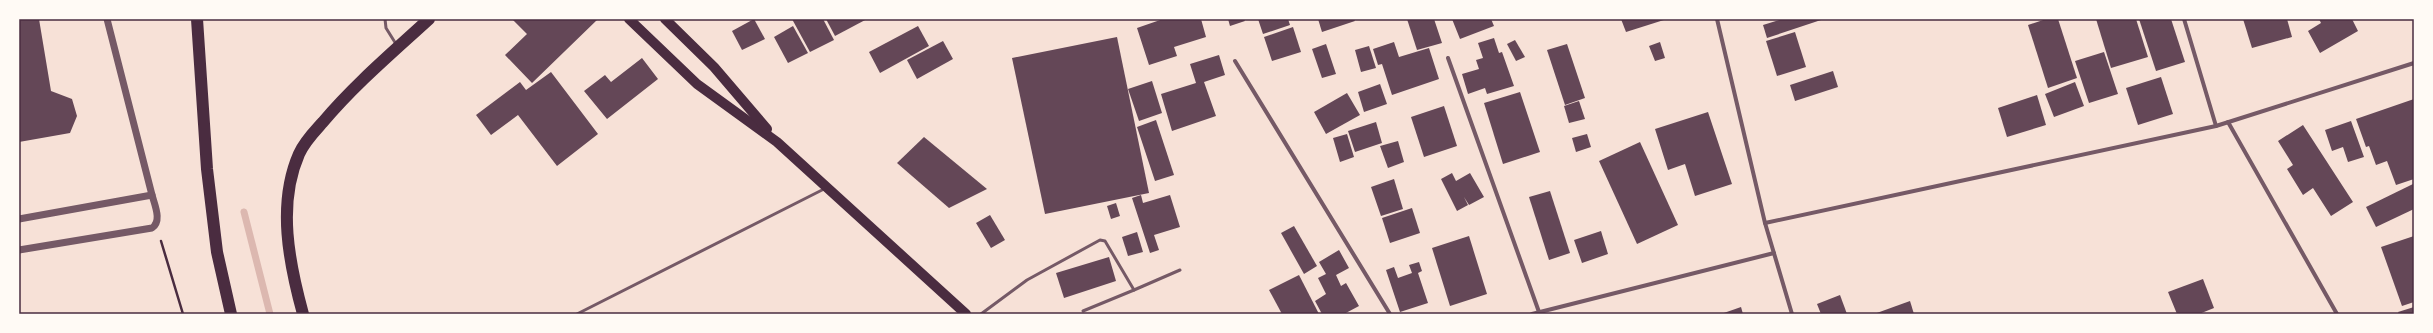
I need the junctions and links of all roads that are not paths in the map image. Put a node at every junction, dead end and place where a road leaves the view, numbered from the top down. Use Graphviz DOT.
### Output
graph roads {
  1 [pos="107,19"];
  2 [pos="197,19"];
  3 [pos="385,19"];
  4 [pos="429,19"];
  5 [pos="629,19"];
  6 [pos="665,19"];
  7 [pos="1717,19"];
  8 [pos="2184,19"];
  9 [pos="398,47"];
  10 [pos="1448,58"];
  11 [pos="1235,61"];
  12 [pos="2414,63"];
  13 [pos="2228,122"];
  14 [pos="2216,126"];
  15 [pos="777,142"];
  16 [pos="827,188"];
  17 [pos="152,195"];
  18 [pos="19,220"];
  19 [pos="1765,223"];
  20 [pos="19,250"];
  21 [pos="1774,253"];
  22 [pos="1180,270"];
  23 [pos="1134,290"];
  24 [pos="1083,311"];
  25 [pos="1539,312"];
  26 [pos="231,314"];
  27 [pos="303,314"];
  28 [pos="577,314"];
  29 [pos="966,314"];
  30 [pos="981,314"];
  31 [pos="1390,314"];
  32 [pos="1532,314"];
  33 [pos="1792,314"];
  34 [pos="2337,314"];
  1 -- 17 [label="street"];
  2 -- 26 [label="highway"];
  3 -- 9 [label="lane"];
  4 -- 9 [label="highway"];
  5 -- 15 [label="main road"];
  6 -- 15 [label="main road"];
  7 -- 19 [label="street"];
  8 -- 14 [label="street"];
  9 -- 27 [label="highway"];
  10 -- 25 [label="street"];
  11 -- 31 [label="street"];
  12 -- 13 [label="street"];
  13 -- 14 [label="street"];
  13 -- 34 [label="street"];
  14 -- 19 [label="street"];
  15 -- 16 [label="main road"];
  16 -- 28 [label="lane"];
  16 -- 29 [label="main road"];
  17 -- 18 [label="street"];
  17 -- 20 [label="street"];
  19 -- 21 [label="street"];
  21 -- 25 [label="street"];
  21 -- 33 [label="street"];
  22 -- 23 [label="lane"];
  23 -- 24 [label="lane"];
  23 -- 30 [label="lane"];
  25 -- 32 [label="street"];
}
